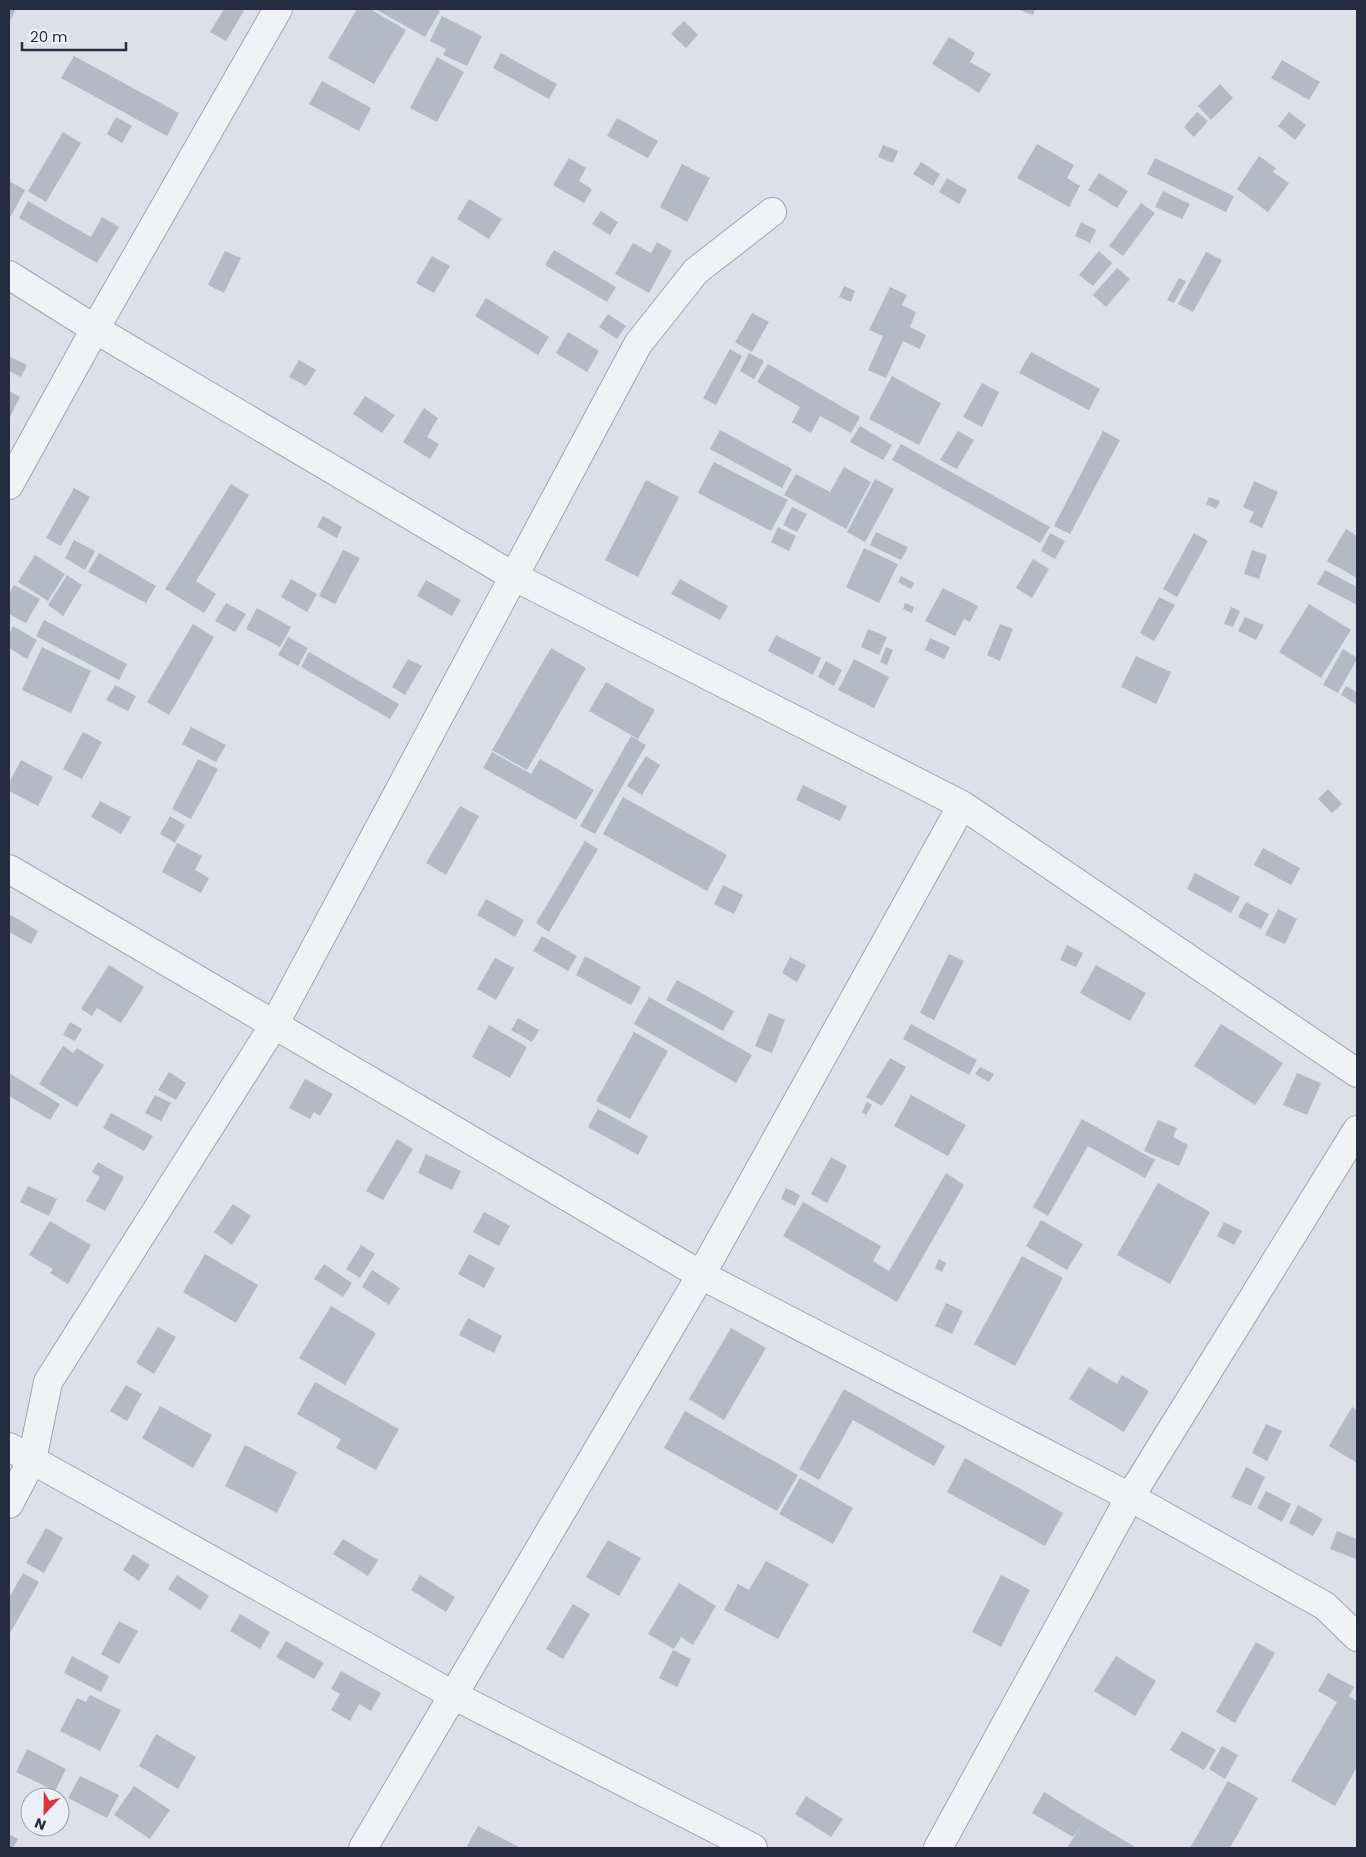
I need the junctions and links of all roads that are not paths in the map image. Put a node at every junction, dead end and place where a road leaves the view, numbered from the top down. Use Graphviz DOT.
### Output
graph roads {
  1 [pos="278,9"];
  2 [pos="772,212"];
  3 [pos="9,275"];
  4 [pos="95,329"];
  5 [pos="9,485"];
  6 [pos="513,576"];
  7 [pos="962,805"];
  8 [pos="9,869"];
  9 [pos="274,1025"];
  10 [pos="1357,1073"];
  11 [pos="1357,1130"];
  12 [pos="701,1275"];
  13 [pos="9,1447"];
  14 [pos="32,1460"];
  15 [pos="1130,1498"];
  16 [pos="9,1504"];
  17 [pos="1357,1637"];
  18 [pos="453,1695"];
  19 [pos="362,1848"];
  20 [pos="753,1848"];
  21 [pos="938,1848"];
  1 -- 4 [label="street"];
  2 -- 6 [label="street"];
  3 -- 4 [label="street"];
  4 -- 5 [label="street"];
  4 -- 6 [label="street"];
  6 -- 7 [label="street"];
  6 -- 9 [label="street"];
  7 -- 10 [label="street"];
  7 -- 12 [label="street"];
  8 -- 9 [label="street"];
  9 -- 12 [label="street"];
  9 -- 14 [label="street"];
  11 -- 15 [label="street"];
  12 -- 15 [label="street"];
  12 -- 18 [label="street"];
  13 -- 14 [label="street"];
  14 -- 16 [label="street"];
  14 -- 18 [label="street"];
  15 -- 17 [label="street"];
  15 -- 21 [label="street"];
  18 -- 19 [label="street"];
  18 -- 20 [label="street"];
}
